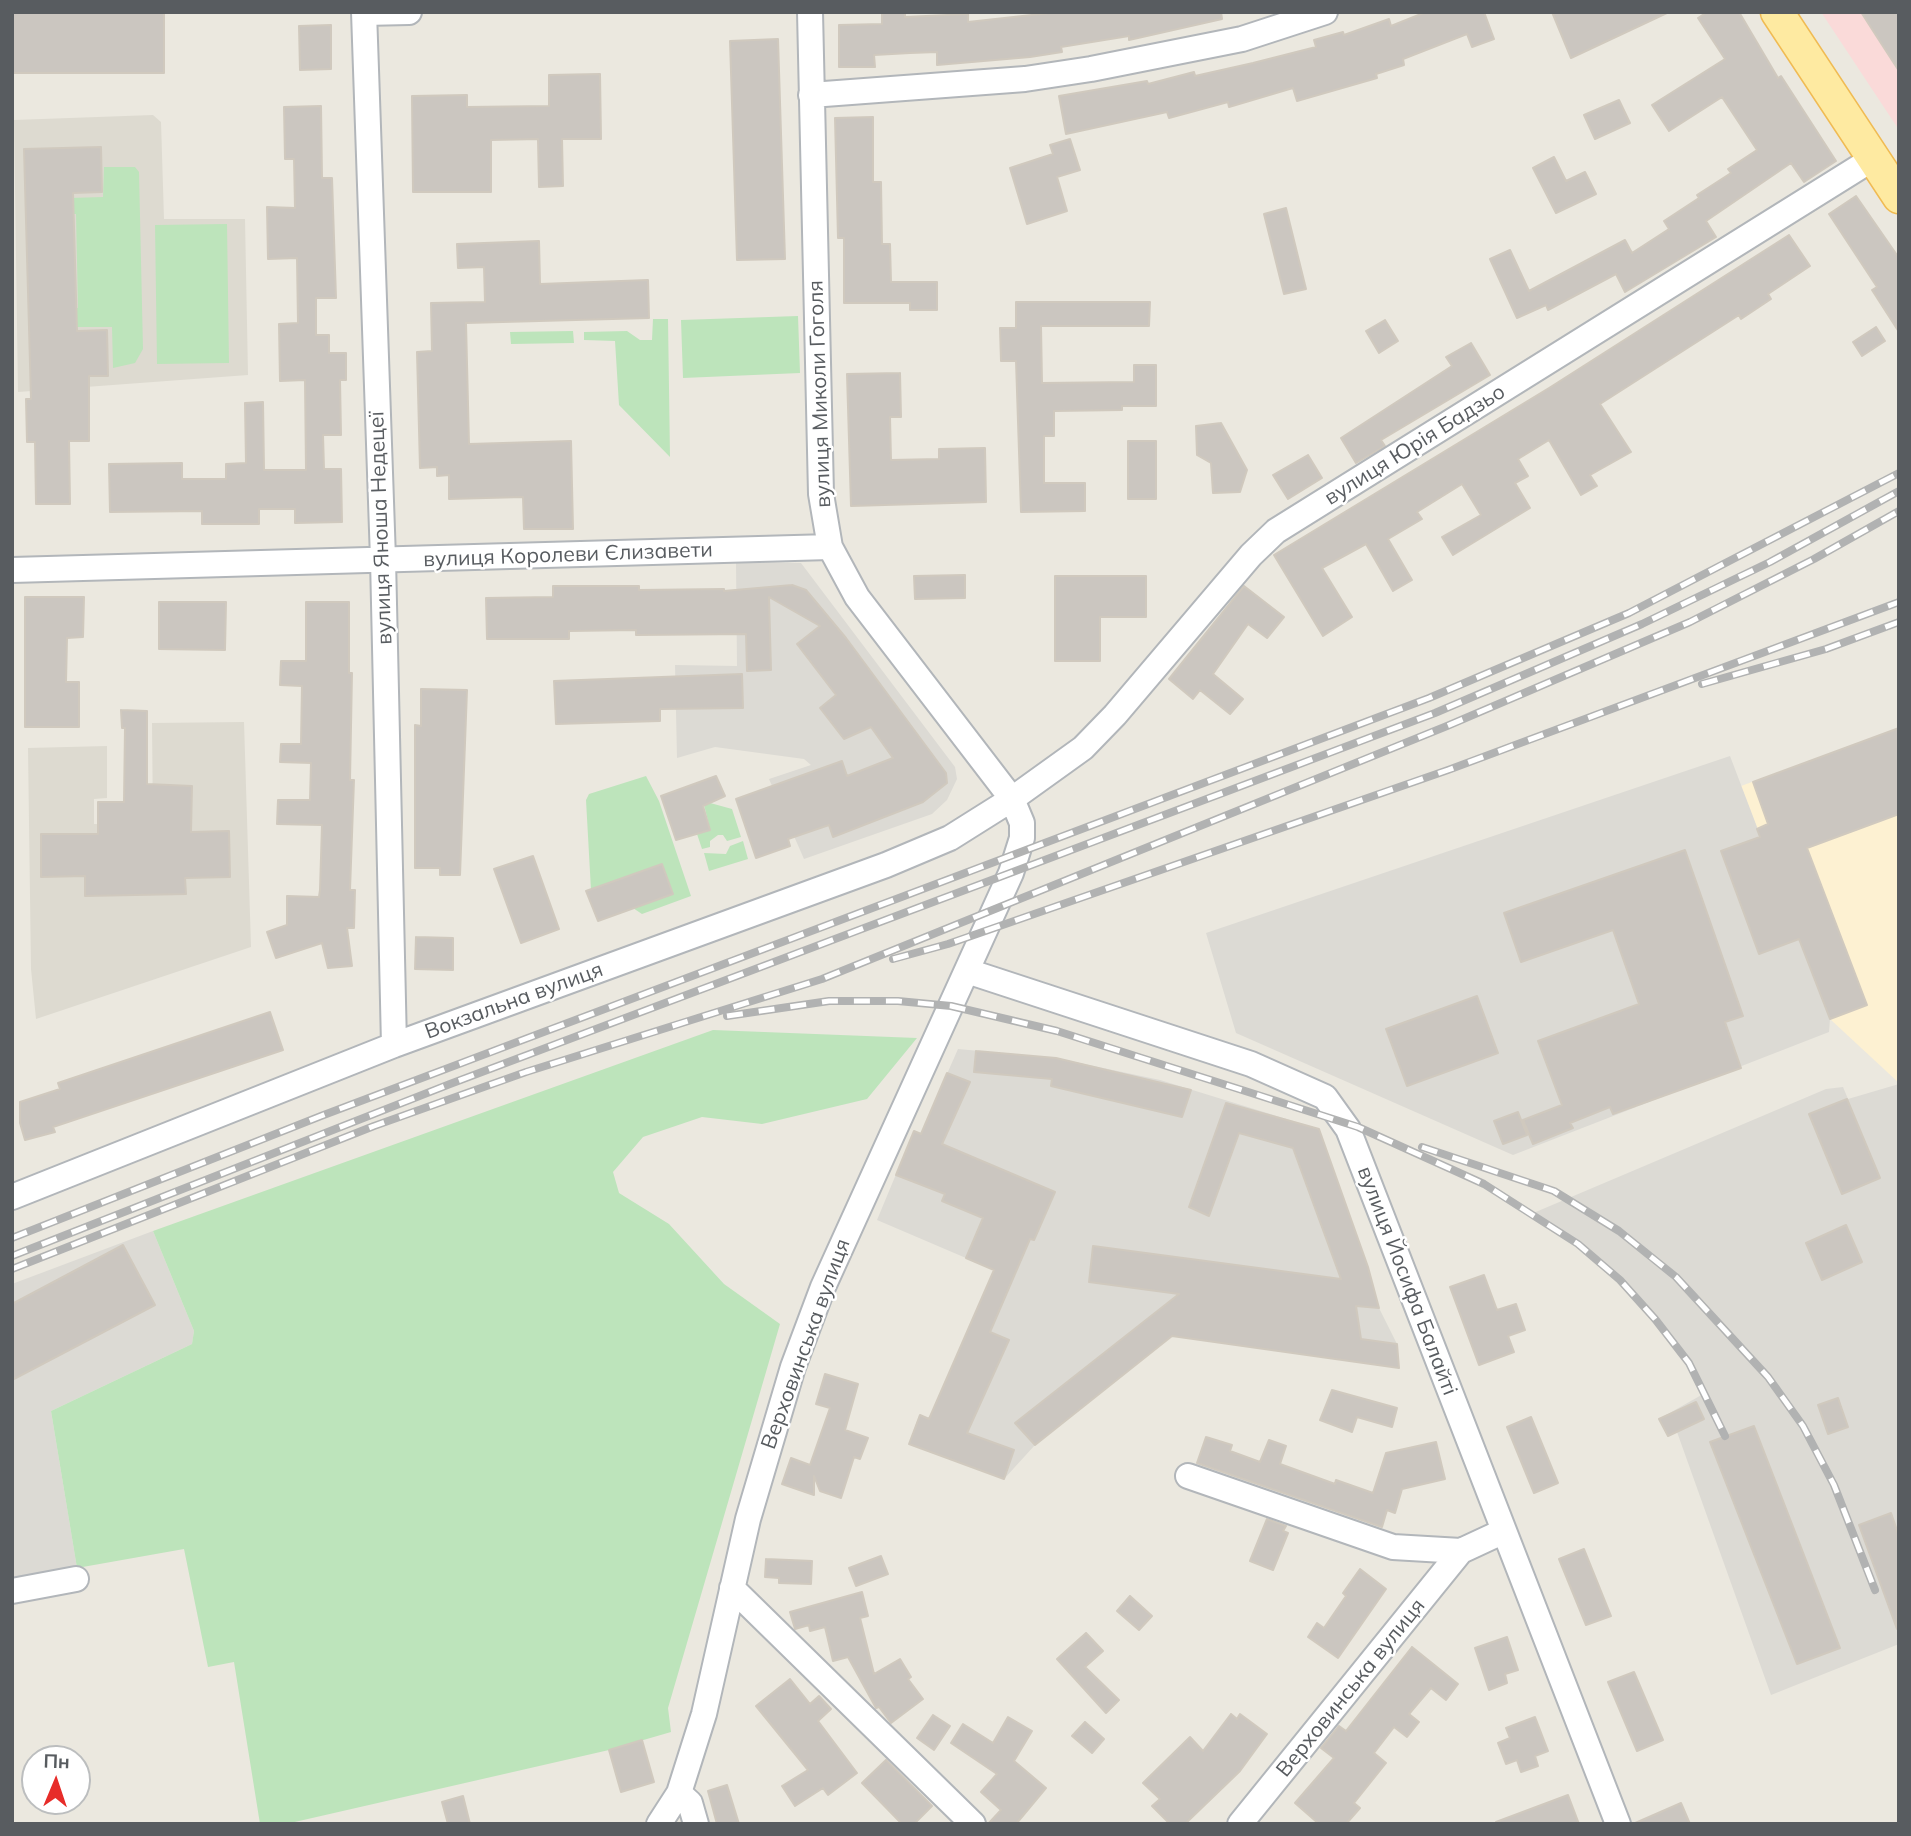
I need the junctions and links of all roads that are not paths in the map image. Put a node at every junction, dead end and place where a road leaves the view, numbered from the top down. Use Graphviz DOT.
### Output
graph roads {
  1 [pos="409,12"];
  2 [pos="810,12"];
  3 [pos="1325,12"];
  4 [pos="1777,12"];
  5 [pos="364,13"];
  6 [pos="811,95"];
  7 [pos="1874,158"];
  8 [pos="1899,197"];
  9 [pos="830,547"];
  10 [pos="383,559"];
  11 [pos="12,570"];
  12 [pos="1012,799"];
  13 [pos="967,971"];
  14 [pos="394,1045"];
  15 [pos="12,1196"];
  16 [pos="1188,1476"];
  17 [pos="1504,1531"];
  18 [pos="1461,1551"];
  19 [pos="76,1579"];
  20 [pos="732,1588"];
  21 [pos="12,1591"];
  22 [pos="679,1793"];
  23 [pos="659,1824"];
  24 [pos="696,1824"];
  25 [pos="973,1824"];
  26 [pos="1240,1824"];
  27 [pos="1618,1824"];
  1 -- 5 [label="street"];
  2 -- 6 [label="street, вулиця Миколи Гоголя"];
  3 -- 6 [label="street"];
  4 -- 7 [label="main road"];
  5 -- 10 [label="street, вулиця Яноша Недецеї"];
  6 -- 9 [label="street, вулиця Миколи Гоголя"];
  7 -- 8 [label="main road"];
  7 -- 12 [label="street, вулиця Юрія Бадзьо"];
  9 -- 10 [label="street, вулиця Королеви Єлизавети"];
  9 -- 12 [label="street, вулиця Миколи Гоголя"];
  10 -- 11 [label="street, вулиця Королеви Єлизавети"];
  10 -- 14 [label="street, вулиця Яноша Недецеї"];
  12 -- 13 [label="street, Верховинська вулиця"];
  12 -- 14 [label="street, Вокзальна вулиця"];
  13 -- 17 [label="street, вулиця Йосифа Балайті"];
  13 -- 20 [label="street, Верховинська вулиця"];
  14 -- 15 [label="street, Вокзальна вулиця"];
  16 -- 18 [label="street, Верховинська вулиця"];
  17 -- 18 [label="street, Верховинська вулиця"];
  17 -- 27 [label="street, вулиця Йосифа Балайті"];
  18 -- 26 [label="street, Верховинська вулиця"];
  19 -- 21 [label="street"];
  20 -- 22 [label="street, Верховинська вулиця"];
  20 -- 25 [label="street"];
  22 -- 23 [label="street, Верховинська вулиця"];
  22 -- 24 [label="street"];
}
